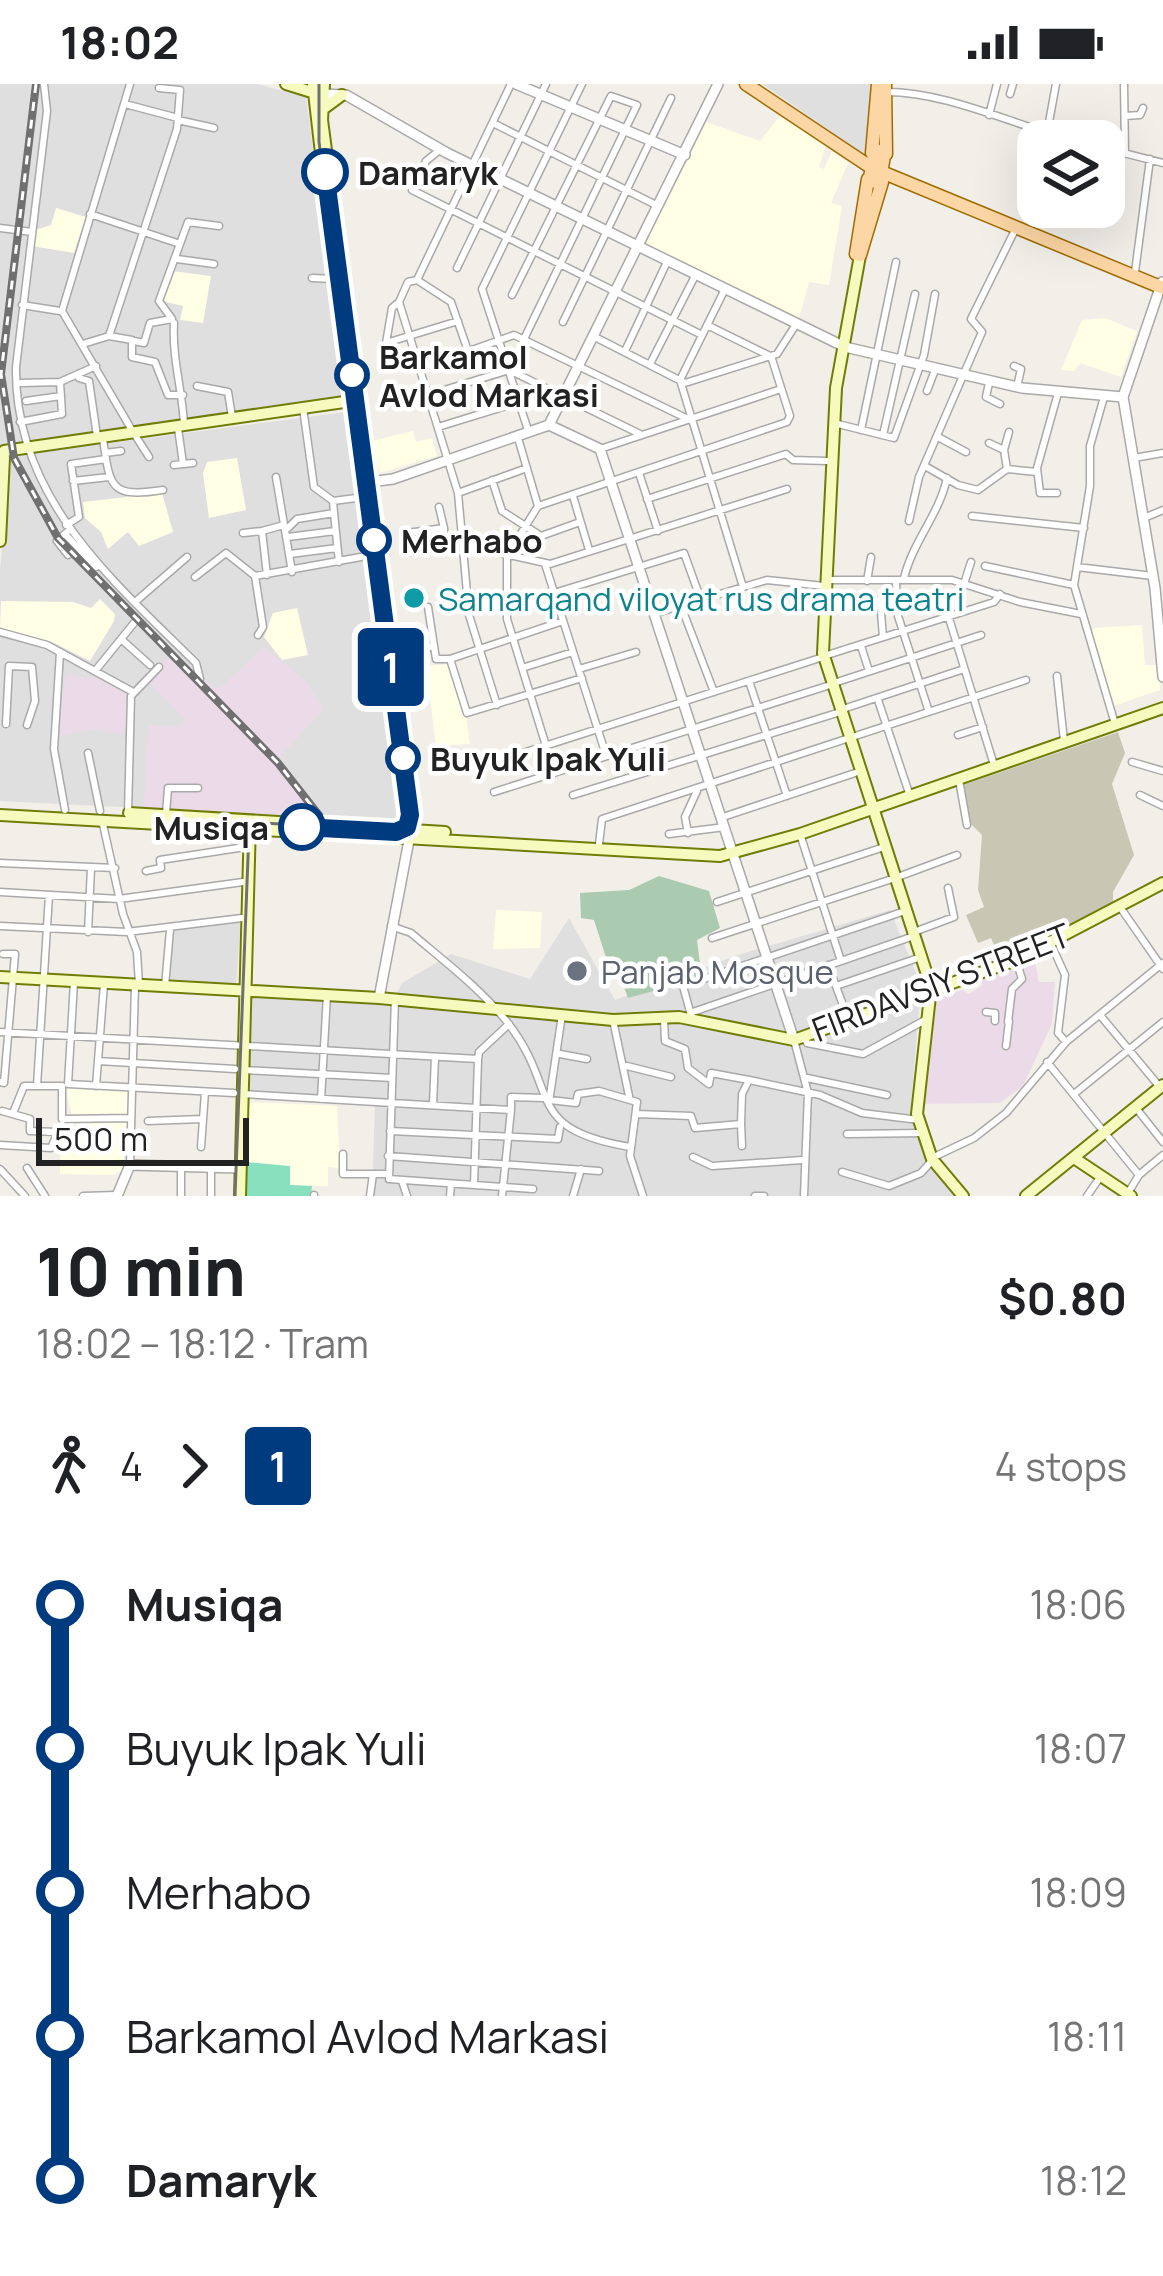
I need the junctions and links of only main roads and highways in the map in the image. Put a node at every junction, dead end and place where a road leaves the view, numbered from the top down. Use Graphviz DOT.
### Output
graph roads {
  1 [pos="750,84"];
  2 [pos="883,86"];
  3 [pos="316,92"];
  4 [pos="877,168"];
  5 [pos="858,255"];
  6 [pos="1162,285"];
  7 [pos="842,346"];
  8 [pos="355,401"];
  9 [pos="2,457"];
  10 [pos="365,487"];
  11 [pos="0,541"];
  12 [pos="824,583"];
  13 [pos="1163,708"];
  14 [pos="847,741"];
  15 [pos="872,807"];
  16 [pos="0,811"];
  17 [pos="101,815"];
  18 [pos="249,824"];
  19 [pos="410,830"];
  20 [pos="632,849"];
  21 [pos="734,851"];
  22 [pos="894,879"];
  23 [pos="1163,883"];
  24 [pos="912,934"];
  25 [pos="7,977"];
  26 [pos="242,990"];
  27 [pos="929,993"];
  28 [pos="1162,1088"];
  29 [pos="1074,1158"];
  30 [pos="1128,1195"];
  31 [pos="237,1196"];
  32 [pos="964,1196"];
  33 [pos="1026,1196"];
  1 -- 4 [label="main road"];
  2 -- 4 [label="main road"];
  3 -- 8 [label="main road"];
  3 -- 8 [label="main road"];
  4 -- 5 [label="main road"];
  4 -- 6 [label="main road"];
  4 -- 6 [label="main road"];
  5 -- 7 [label="main road"];
  7 -- 12 [label="main road"];
  7 -- 12 [label="main road"];
  8 -- 9 [label="main road"];
  8 -- 10 [label="main road"];
  9 -- 11 [label="main road"];
  10 -- 19 [label="main road"];
  10 -- 19 [label="main road"];
  12 -- 14 [label="main road"];
  13 -- 15 [label="main road"];
  14 -- 15 [label="main road"];
  14 -- 15 [label="main road"];
  15 -- 21 [label="main road"];
  15 -- 21 [label="main road"];
  15 -- 22 [label="main road"];
  15 -- 22 [label="main road"];
  16 -- 17 [label="main road"];
  16 -- 17 [label="main road"];
  17 -- 18 [label="main road"];
  17 -- 18 [label="main road"];
  18 -- 19 [label="main road"];
  18 -- 26 [label="main road"];
  18 -- 26 [label="main road"];
  19 -- 20 [label="main road"];
  19 -- 20 [label="main road"];
  20 -- 21 [label="main road"];
  22 -- 24 [label="main road"];
  22 -- 24 [label="main road"];
  23 -- 27 [label="main road, FIRDAVSIY STREET"];
  24 -- 27 [label="main road"];
  24 -- 27 [label="main road"];
  25 -- 26 [label="main road, FIRDAVSIY STREET"];
  26 -- 27 [label="main road, FIRDAVSIY STREET"];
  26 -- 31 [label="main road"];
  27 -- 32 [label="main road"];
  28 -- 29 [label="main road"];
  29 -- 30 [label="main road"];
  29 -- 33 [label="main road"];
}
